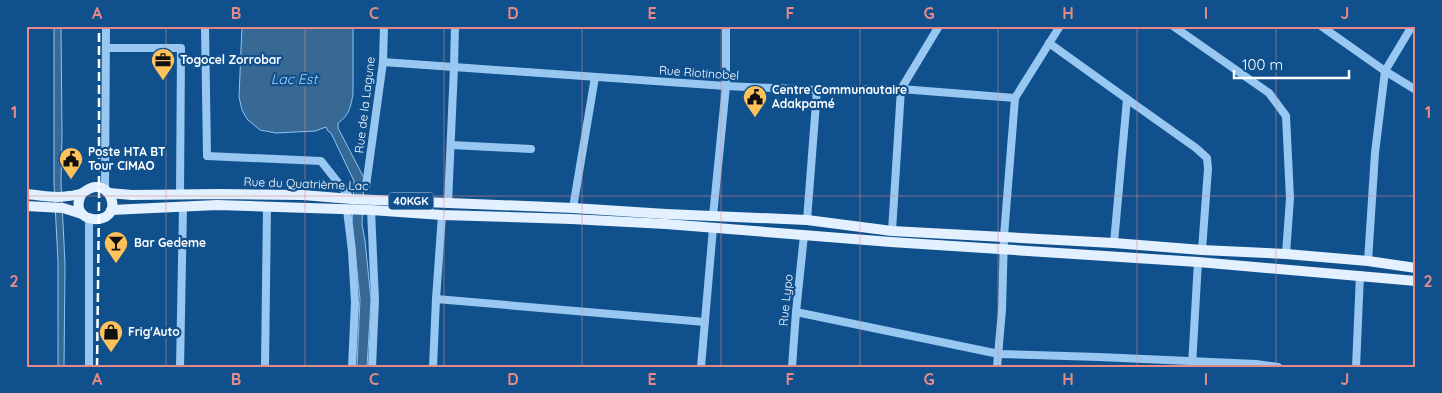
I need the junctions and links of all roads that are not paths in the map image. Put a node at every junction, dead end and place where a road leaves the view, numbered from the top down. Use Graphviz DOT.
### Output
graph roads {
  1 [pos="106,26"];
  2 [pos="205,26"];
  3 [pos="384,26"];
  4 [pos="455,26"];
  5 [pos="726,26"];
  6 [pos="939,26"];
  7 [pos="1060,26"];
  8 [pos="1173,26"];
  9 [pos="1321,26"];
  10 [pos="1412,26"];
  11 [pos="1049,42"];
  12 [pos="106,48"];
  13 [pos="382,62"];
  14 [pos="454,67"];
  15 [pos="1385,71"];
  16 [pos="595,77"];
  17 [pos="726,86"];
  18 [pos="901,89"];
  19 [pos="817,90"];
  20 [pos="1416,90"];
  21 [pos="1015,98"];
  22 [pos="1127,99"];
  23 [pos="451,145"];
  24 [pos="531,149"];
  25 [pos="366,186"];
  26 [pos="107,191"];
  27 [pos="82,193"];
  28 [pos="26,194"];
  29 [pos="180,195"];
  30 [pos="351,199"];
  31 [pos="448,203"];
  32 [pos="26,206"];
  33 [pos="183,207"];
  34 [pos="267,207"];
  35 [pos="573,208"];
  36 [pos="111,210"];
  37 [pos="347,210"];
  38 [pos="371,210"];
  39 [pos="442,215"];
  40 [pos="86,216"];
  41 [pos="712,216"];
  42 [pos="666,219"];
  43 [pos="807,220"];
  44 [pos="713,228"];
  45 [pos="892,231"];
  46 [pos="804,235"];
  47 [pos="1004,236"];
  48 [pos="1114,243"];
  49 [pos="1004,250"];
  50 [pos="1202,250"];
  51 [pos="1286,254"];
  52 [pos="1368,261"];
  53 [pos="1198,262"];
  54 [pos="1416,268"];
  55 [pos="1360,275"];
  56 [pos="1416,281"];
  57 [pos="436,299"];
  58 [pos="796,312"];
  59 [pos="705,322"];
  60 [pos="999,354"];
  61 [pos="1192,364"];
  62 [pos="89,367"];
  63 [pos="180,367"];
  64 [pos="266,367"];
  65 [pos="352,367"];
  66 [pos="372,367"];
  67 [pos="433,367"];
  68 [pos="701,367"];
  69 [pos="792,367"];
  70 [pos="997,367"];
  71 [pos="1278,367"];
  72 [pos="1356,367"];
  1 -- 12 [label="street"];
  2 -- 30 [label="street"];
  3 -- 13 [label="street, Rue de la Lagune"];
  4 -- 14 [label="street"];
  5 -- 17 [label="street"];
  6 -- 18 [label="street"];
  7 -- 11 [label="street"];
  8 -- 51 [label="street"];
  9 -- 15 [label="street"];
  10 -- 15 [label="street"];
  11 -- 21 [label="street"];
  11 -- 22 [label="street"];
  12 -- 26 [label="street"];
  12 -- 29 [label="street"];
  13 -- 14 [label="street, Rue Riotinobel"];
  13 -- 25 [label="street, Rue de la Lagune"];
  14 -- 16 [label="street, Rue Riotinobel"];
  14 -- 23 [label="street"];
  15 -- 20 [label="street"];
  15 -- 52 [label="street"];
  16 -- 17 [label="street, Rue Riotinobel"];
  16 -- 35 [label="street"];
  17 -- 19 [label="street, Rue Riotinobel"];
  17 -- 41 [label="street"];
  18 -- 19 [label="street, Rue Riotinobel"];
  18 -- 21 [label="street, Rue Riotinobel"];
  18 -- 45 [label="street"];
  19 -- 43 [label="street"];
  21 -- 47 [label="street"];
  22 -- 48 [label="street"];
  22 -- 50 [label="street"];
  23 -- 24 [label="street"];
  23 -- 31 [label="street"];
  26 -- 27 [label="main road, 40KGK"];
  26 -- 29 [label="main road, Rue du Quatrième Lac / 40KGK"];
  26 -- 36 [label="main road"];
  27 -- 28 [label="main road"];
  27 -- 40 [label="main road"];
  29 -- 30 [label="main road, Rue du Quatrième Lac / 40KGK"];
  30 -- 31 [label="main road, Rue du Quatrième Lac / 40KGK"];
  31 -- 35 [label="main road, Rue du Quatrième Lac / 40KGK"];
  32 -- 40 [label="main road"];
  33 -- 34 [label="main road, Rue du Quatrième Lac / 40KGK"];
  33 -- 36 [label="main road, Rue du Quatrième Lac / 40KGK"];
  33 -- 63 [label="street"];
  34 -- 37 [label="main road, Rue du Quatrième Lac / 40KGK"];
  34 -- 64 [label="street"];
  35 -- 42 [label="main road, Rue du Quatrième Lac / 40KGK"];
  36 -- 40 [label="main road, 40KGK"];
  37 -- 38 [label="main road, Rue du Quatrième Lac / 40KGK"];
  37 -- 65 [label="street"];
  38 -- 39 [label="main road, Rue du Quatrième Lac / 40KGK"];
  38 -- 66 [label="street"];
  39 -- 42 [label="main road, Rue du Quatrième Lac / 40KGK"];
  39 -- 57 [label="street"];
  40 -- 62 [label="street"];
  41 -- 42 [label="main road, Rue du Quatrième Lac / 40KGK"];
  41 -- 43 [label="main road, Rue du Quatrième Lac"];
  42 -- 44 [label="main road"];
  43 -- 45 [label="main road, Rue du Quatrième Lac"];
  44 -- 46 [label="main road"];
  44 -- 59 [label="street"];
  45 -- 47 [label="main road, Rue du Quatrième Lac"];
  46 -- 49 [label="main road"];
  46 -- 58 [label="street, Rue Lypo"];
  47 -- 48 [label="main road, Rue du Quatrième Lac"];
  47 -- 49 [label="street"];
  48 -- 50 [label="main road, Rue du Quatrième Lac"];
  49 -- 53 [label="main road"];
  49 -- 60 [label="street"];
  50 -- 51 [label="main road, Rue du Quatrième Lac"];
  51 -- 52 [label="main road, Rue du Quatrième Lac"];
  52 -- 54 [label="main road, Rue du Quatrième Lac"];
  53 -- 55 [label="main road"];
  53 -- 61 [label="street"];
  55 -- 56 [label="main road"];
  55 -- 72 [label="street"];
  57 -- 59 [label="street"];
  57 -- 67 [label="street"];
  58 -- 60 [label="street"];
  58 -- 69 [label="street, Rue Lypo"];
  59 -- 68 [label="street"];
  60 -- 61 [label="street"];
  60 -- 70 [label="street"];
  61 -- 71 [label="street"];
}
